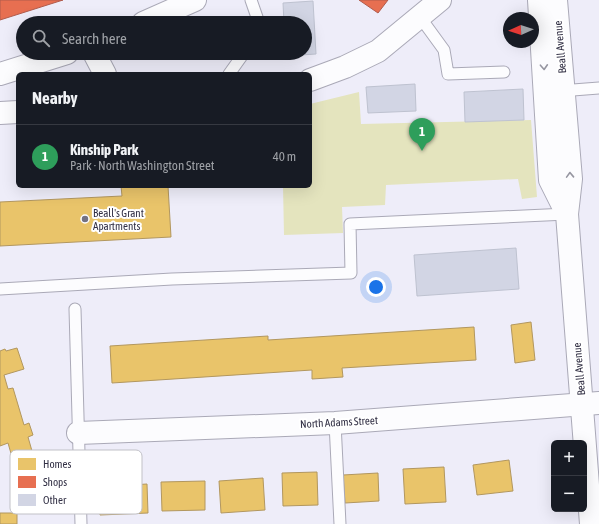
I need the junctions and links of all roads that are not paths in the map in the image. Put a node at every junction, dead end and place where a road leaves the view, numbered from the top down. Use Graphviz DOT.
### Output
graph roads {
  1 [pos="195,0"];
  2 [pos="251,0"];
  3 [pos="440,0"];
  4 [pos="539,0"];
  5 [pos="556,0"];
  6 [pos="159,16"];
  7 [pos="257,16"];
  8 [pos="420,17"];
  9 [pos="45,60"];
  10 [pos="98,60"];
  11 [pos="239,60"];
  12 [pos="104,72"];
  13 [pos="230,72"];
  14 [pos="504,72"];
  15 [pos="0,74"];
  16 [pos="312,79"];
  17 [pos="599,88"];
  18 [pos="555,91"];
  19 [pos="16,112"];
  20 [pos="0,113"];
  21 [pos="567,214"];
  22 [pos="0,289"];
  23 [pos="75,309"];
  24 [pos="591,403"];
  25 [pos="335,423"];
  26 [pos="78,433"];
  27 [pos="79,450"];
  28 [pos="81,514"];
  29 [pos="81,524"];
  30 [pos="340,524"];
  31 [pos="591,524"];
  1 -- 6 [label="street"];
  2 -- 7 [label="lane"];
  3 -- 8 [label="street"];
  4 -- 18 [label="street, Beall Avenue, one-way"];
  5 -- 18 [label="street, Beall Avenue"];
  8 -- 14 [label="lane"];
  8 -- 16 [label="street"];
  9 -- 15 [label="street"];
  10 -- 12 [label="street"];
  11 -- 13 [label="lane"];
  17 -- 18 [label="lane"];
  18 -- 21 [label="street, Beall Avenue"];
  19 -- 20 [label="street"];
  21 -- 22 [label="lane"];
  21 -- 24 [label="street, Beall Avenue"];
  23 -- 26 [label="lane"];
  24 -- 25 [label="street, North Adams Street"];
  24 -- 31 [label="street, Beall Avenue"];
  25 -- 26 [label="street, North Adams Street"];
  25 -- 30 [label="lane"];
  26 -- 27 [label="lane"];
  28 -- 29 [label="lane"];
}
